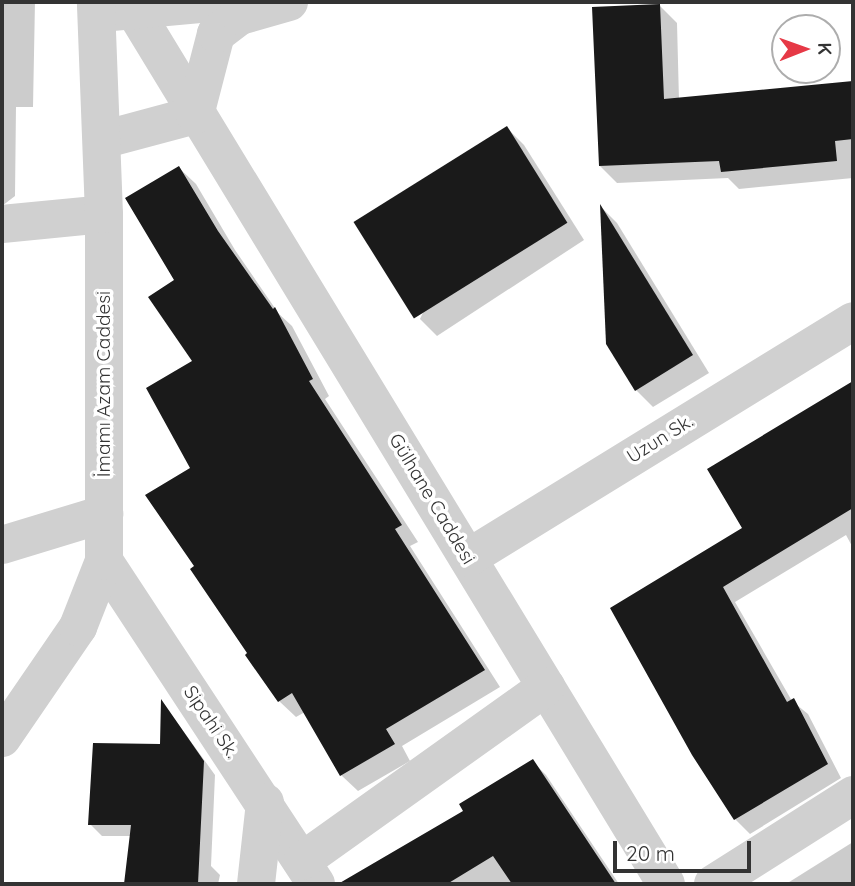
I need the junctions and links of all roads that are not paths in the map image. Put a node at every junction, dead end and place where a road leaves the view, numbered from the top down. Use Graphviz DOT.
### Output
graph roads {
  1 [pos="222,2"];
  2 [pos="289,2"];
  3 [pos="96,8"];
  4 [pos="134,10"];
  5 [pos="195,115"];
  6 [pos="103,140"];
  7 [pos="104,214"];
  8 [pos="2,224"];
  9 [pos="853,321"];
  10 [pos="104,514"];
  11 [pos="2,545"];
  12 [pos="468,558"];
  13 [pos="104,561"];
  14 [pos="546,687"];
  15 [pos="2,738"];
  16 [pos="853,795"];
  17 [pos="265,802"];
  18 [pos="309,873"];
  19 [pos="257,884"];
  20 [pos="666,884"];
  21 [pos="713,884"];
  1 -- 4 [label="street"];
  2 -- 5 [label="street"];
  3 -- 4 [label="street"];
  3 -- 6 [label="street, İmamı Azam Caddesi"];
  4 -- 5 [label="street, Gülhane Caddesi"];
  5 -- 6 [label="street"];
  5 -- 12 [label="street, Gülhane Caddesi"];
  6 -- 7 [label="street, İmamı Azam Caddesi"];
  7 -- 8 [label="street"];
  7 -- 10 [label="street, İmamı Azam Caddesi"];
  9 -- 12 [label="street, Uzun Sk."];
  10 -- 11 [label="street"];
  10 -- 13 [label="street, İmamı Azam Caddesi"];
  12 -- 14 [label="street, Gülhane Caddesi"];
  13 -- 15 [label="street, İmamı Azam Caddesi"];
  13 -- 17 [label="street, Sipahi Sk."];
  14 -- 18 [label="street"];
  14 -- 20 [label="street, Gülhane Caddesi"];
  16 -- 21 [label="street"];
  17 -- 18 [label="street, Sipahi Sk."];
  17 -- 19 [label="street"];
}
